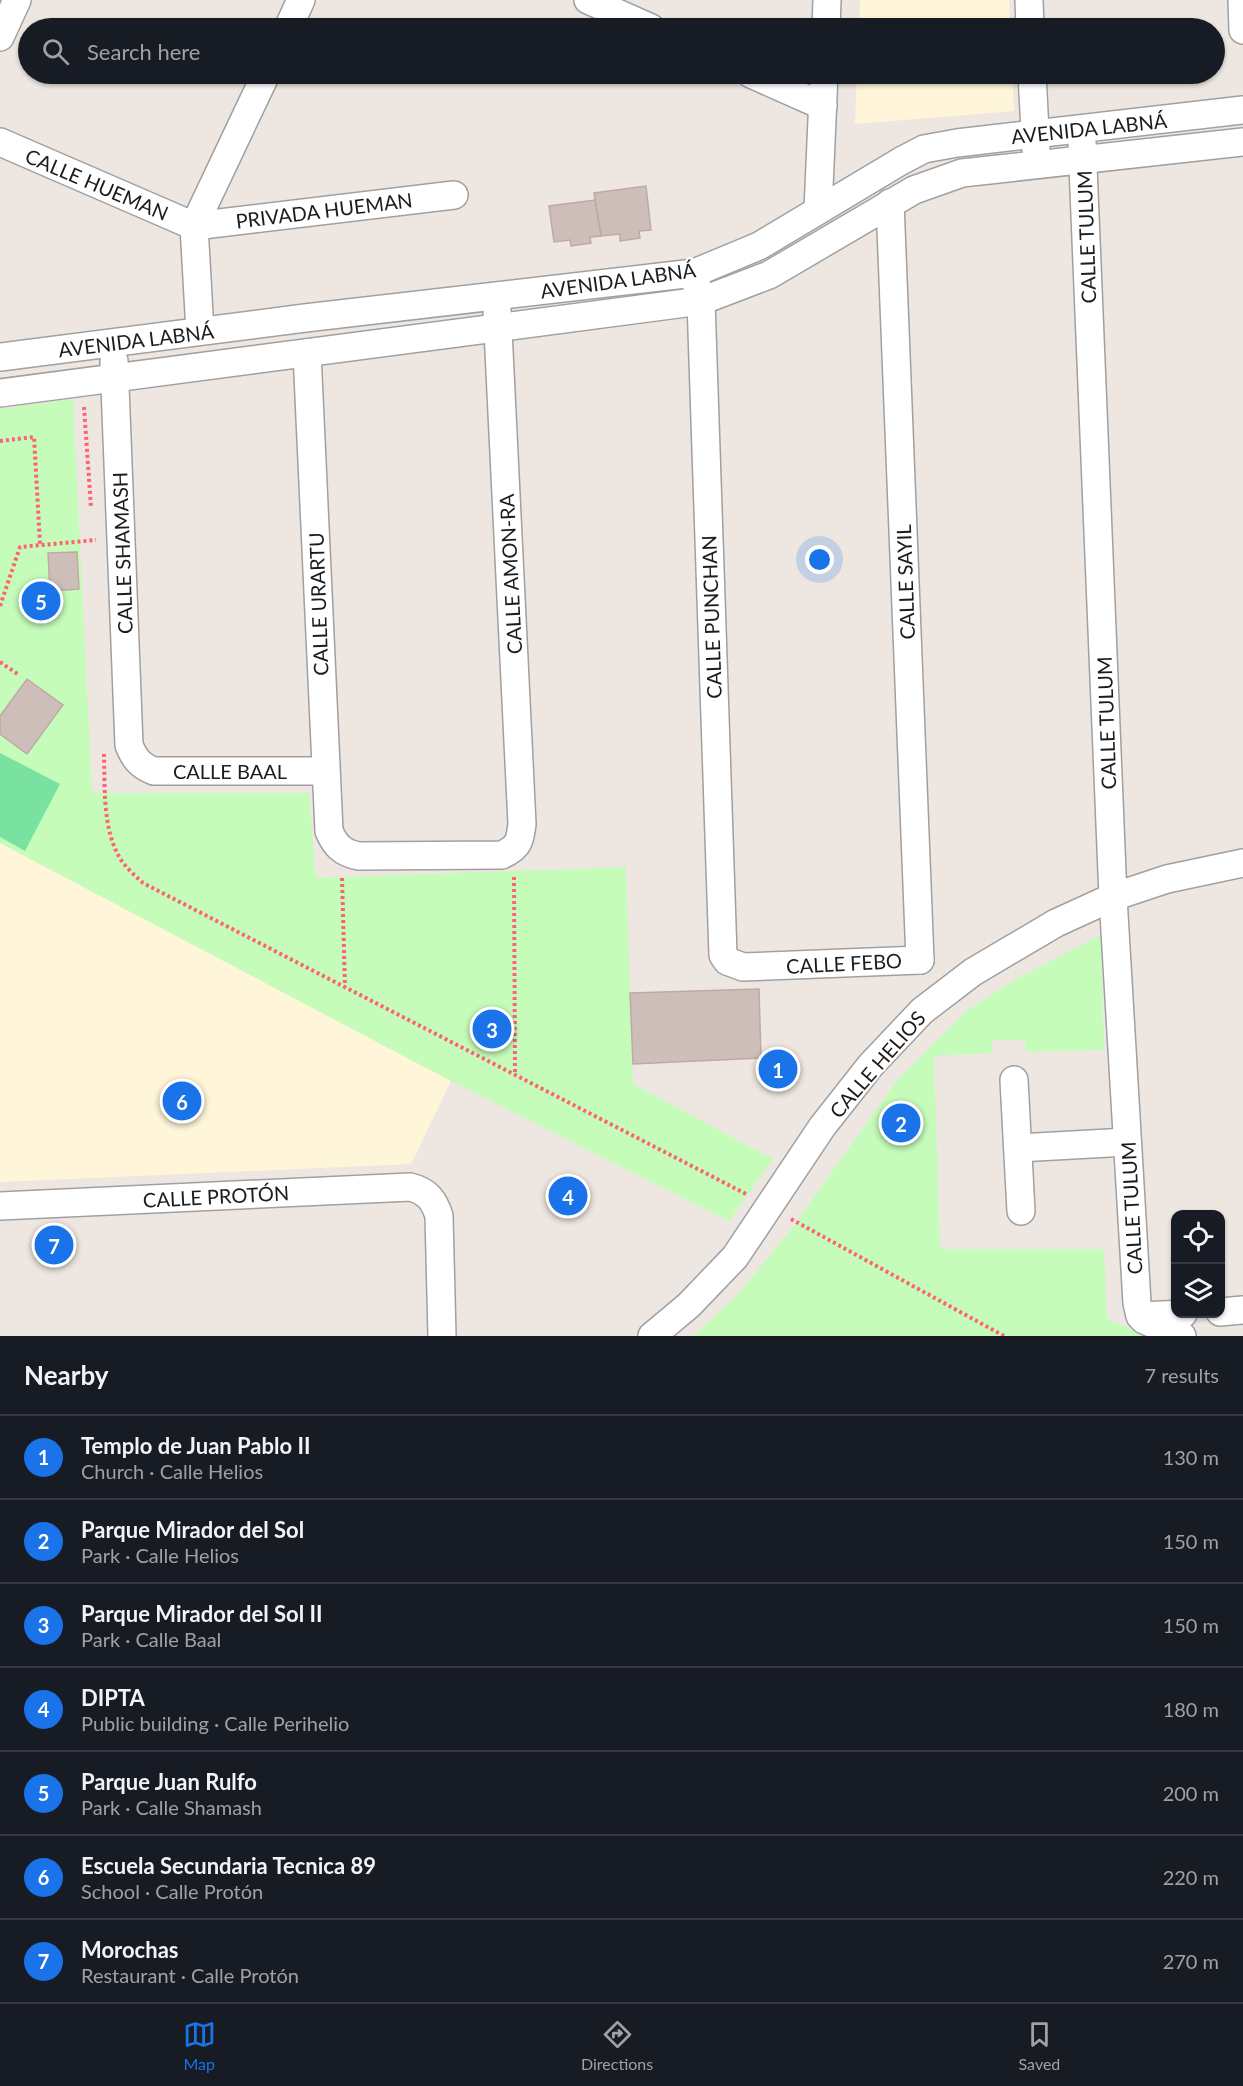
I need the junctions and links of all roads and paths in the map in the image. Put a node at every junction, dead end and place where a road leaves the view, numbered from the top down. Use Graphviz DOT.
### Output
graph roads {
  1 [pos="17,0"];
  2 [pos="301,0"];
  3 [pos="588,0"];
  4 [pos="827,0"];
  5 [pos="1029,0"];
  6 [pos="1242,0"];
  7 [pos="293,18"];
  8 [pos="628,18"];
  9 [pos="826,18"];
  10 [pos="1030,18"];
  11 [pos="1243,30"];
  12 [pos="0,37"];
  13 [pos="261,84"];
  14 [pos="774,84"];
  15 [pos="824,84"];
  16 [pos="1032,84"];
  17 [pos="823,106"];
  18 [pos="1243,110"];
  19 [pos="1081,129"];
  20 [pos="1035,134"];
  21 [pos="0,142"];
  22 [pos="1243,142"];
  23 [pos="1083,160"];
  24 [pos="1038,166"];
  25 [pos="454,195"];
  26 [pos="890,203"];
  27 [pos="818,210"];
  28 [pos="194,226"];
  29 [pos="694,273"];
  30 [pos="496,297"];
  31 [pos="701,301"];
  32 [pos="498,328"];
  33 [pos="200,331"];
  34 [pos="113,342"];
  35 [pos="307,353"];
  36 [pos="0,357"];
  37 [pos="115,378"];
  38 [pos="82,382"];
  39 [pos="0,393"];
  40 [pos="0,441"];
  41 [pos="92,518"];
  42 [pos="92,529"];
  43 [pos="121,538"];
  44 [pos="93,540"];
  45 [pos="40,544"];
  46 [pos="94,552"];
  47 [pos="0,606"];
  48 [pos="0,662"];
  49 [pos="19,675"];
  50 [pos="104,752"];
  51 [pos="138,762"];
  52 [pos="325,771"];
  53 [pos="514,849"];
  54 [pos="341,850"];
  55 [pos="1243,863"];
  56 [pos="1113,897"];
  57 [pos="920,960"];
  58 [pos="727,962"];
  59 [pos="345,987"];
  60 [pos="946,993"];
  61 [pos="515,1075"];
  62 [pos="1014,1080"];
  63 [pos="1127,1142"];
  64 [pos="1018,1148"];
  65 [pos="0,1206"];
  66 [pos="770,1206"];
  67 [pos="1022,1211"];
  68 [pos="1243,1310"];
  69 [pos="1225,1312"];
  70 [pos="1171,1315"];
  71 [pos="1140,1316"];
  72 [pos="442,1336"];
  73 [pos="652,1336"];
  74 [pos="1004,1336"];
  75 [pos="1182,1336"];
  1 -- 12 [label="street"];
  2 -- 7 [label="street"];
  3 -- 8 [label="street"];
  4 -- 9 [label="street"];
  5 -- 10 [label="street"];
  6 -- 11 [label="street"];
  13 -- 28 [label="street"];
  14 -- 17 [label="street"];
  15 -- 17 [label="street"];
  16 -- 20 [label="street"];
  17 -- 27 [label="street"];
  18 -- 19 [label="street, AVENIDA LABNÁ"];
  19 -- 20 [label="street, AVENIDA LABNÁ"];
  19 -- 23 [label="street, CALLE TULUM"];
  20 -- 24 [label="street"];
  20 -- 27 [label="street, AVENIDA LABNÁ"];
  21 -- 28 [label="street, CALLE HUEMAN"];
  22 -- 23 [label="street, AVENIDA LABNÁ"];
  23 -- 24 [label="street, AVENIDA LABNÁ"];
  23 -- 56 [label="street, CALLE TULUM"];
  24 -- 26 [label="street, AVENIDA LABNÁ"];
  25 -- 28 [label="street, PRIVADA HUEMAN"];
  26 -- 31 [label="street, AVENIDA LABNÁ"];
  26 -- 57 [label="street, CALLE SAYIL"];
  27 -- 29 [label="street, AVENIDA LABNÁ"];
  28 -- 33 [label="street"];
  29 -- 30 [label="street, AVENIDA LABNÁ"];
  29 -- 31 [label="street, CALLE PUNCHAN"];
  30 -- 32 [label="street, CALLE AMON-RA"];
  30 -- 33 [label="street, AVENIDA LABNÁ"];
  31 -- 32 [label="street, AVENIDA LABNÁ"];
  31 -- 58 [label="street, CALLE PUNCHAN"];
  32 -- 35 [label="street, AVENIDA LABNÁ"];
  32 -- 53 [label="street, CALLE AMON-RA"];
  33 -- 34 [label="street, AVENIDA LABNÁ"];
  34 -- 36 [label="street, AVENIDA LABNÁ"];
  34 -- 37 [label="street, CALLE SHAMASH"];
  35 -- 37 [label="street, AVENIDA LABNÁ"];
  35 -- 52 [label="street, CALLE URARTU"];
  37 -- 38 [label="street, AVENIDA LABNÁ"];
  37 -- 43 [label="street, CALLE SHAMASH"];
  38 -- 39 [label="street, AVENIDA LABNÁ"];
  38 -- 41 [label="path"];
  40 -- 45 [label="path"];
  42 -- 44 [label="path"];
  43 -- 44 [label="path"];
  43 -- 51 [label="street, CALLE SHAMASH"];
  44 -- 45 [label="path"];
  44 -- 46 [label="path"];
  45 -- 47 [label="path"];
  48 -- 49 [label="path"];
  50 -- 59 [label="path"];
  51 -- 52 [label="street, CALLE BAAL"];
  52 -- 54 [label="street, CALLE URARTU"];
  53 -- 54 [label="street"];
  53 -- 61 [label="path"];
  54 -- 59 [label="path"];
  55 -- 56 [label="street, CALLE HELIOS"];
  56 -- 60 [label="street, CALLE HELIOS"];
  56 -- 63 [label="street, CALLE TULUM"];
  57 -- 58 [label="street, CALLE FEBO"];
  57 -- 60 [label="street, CALLE FEBO"];
  59 -- 61 [label="path"];
  60 -- 66 [label="street, CALLE HELIOS"];
  61 -- 66 [label="path"];
  62 -- 64 [label="street"];
  63 -- 64 [label="street"];
  63 -- 71 [label="street, CALLE TULUM"];
  64 -- 67 [label="street"];
  65 -- 72 [label="street, CALLE PROTÓN"];
  66 -- 73 [label="street, CALLE HELIOS"];
  66 -- 74 [label="path"];
  68 -- 69 [label="street"];
  70 -- 71 [label="street"];
  71 -- 75 [label="street"];
}
